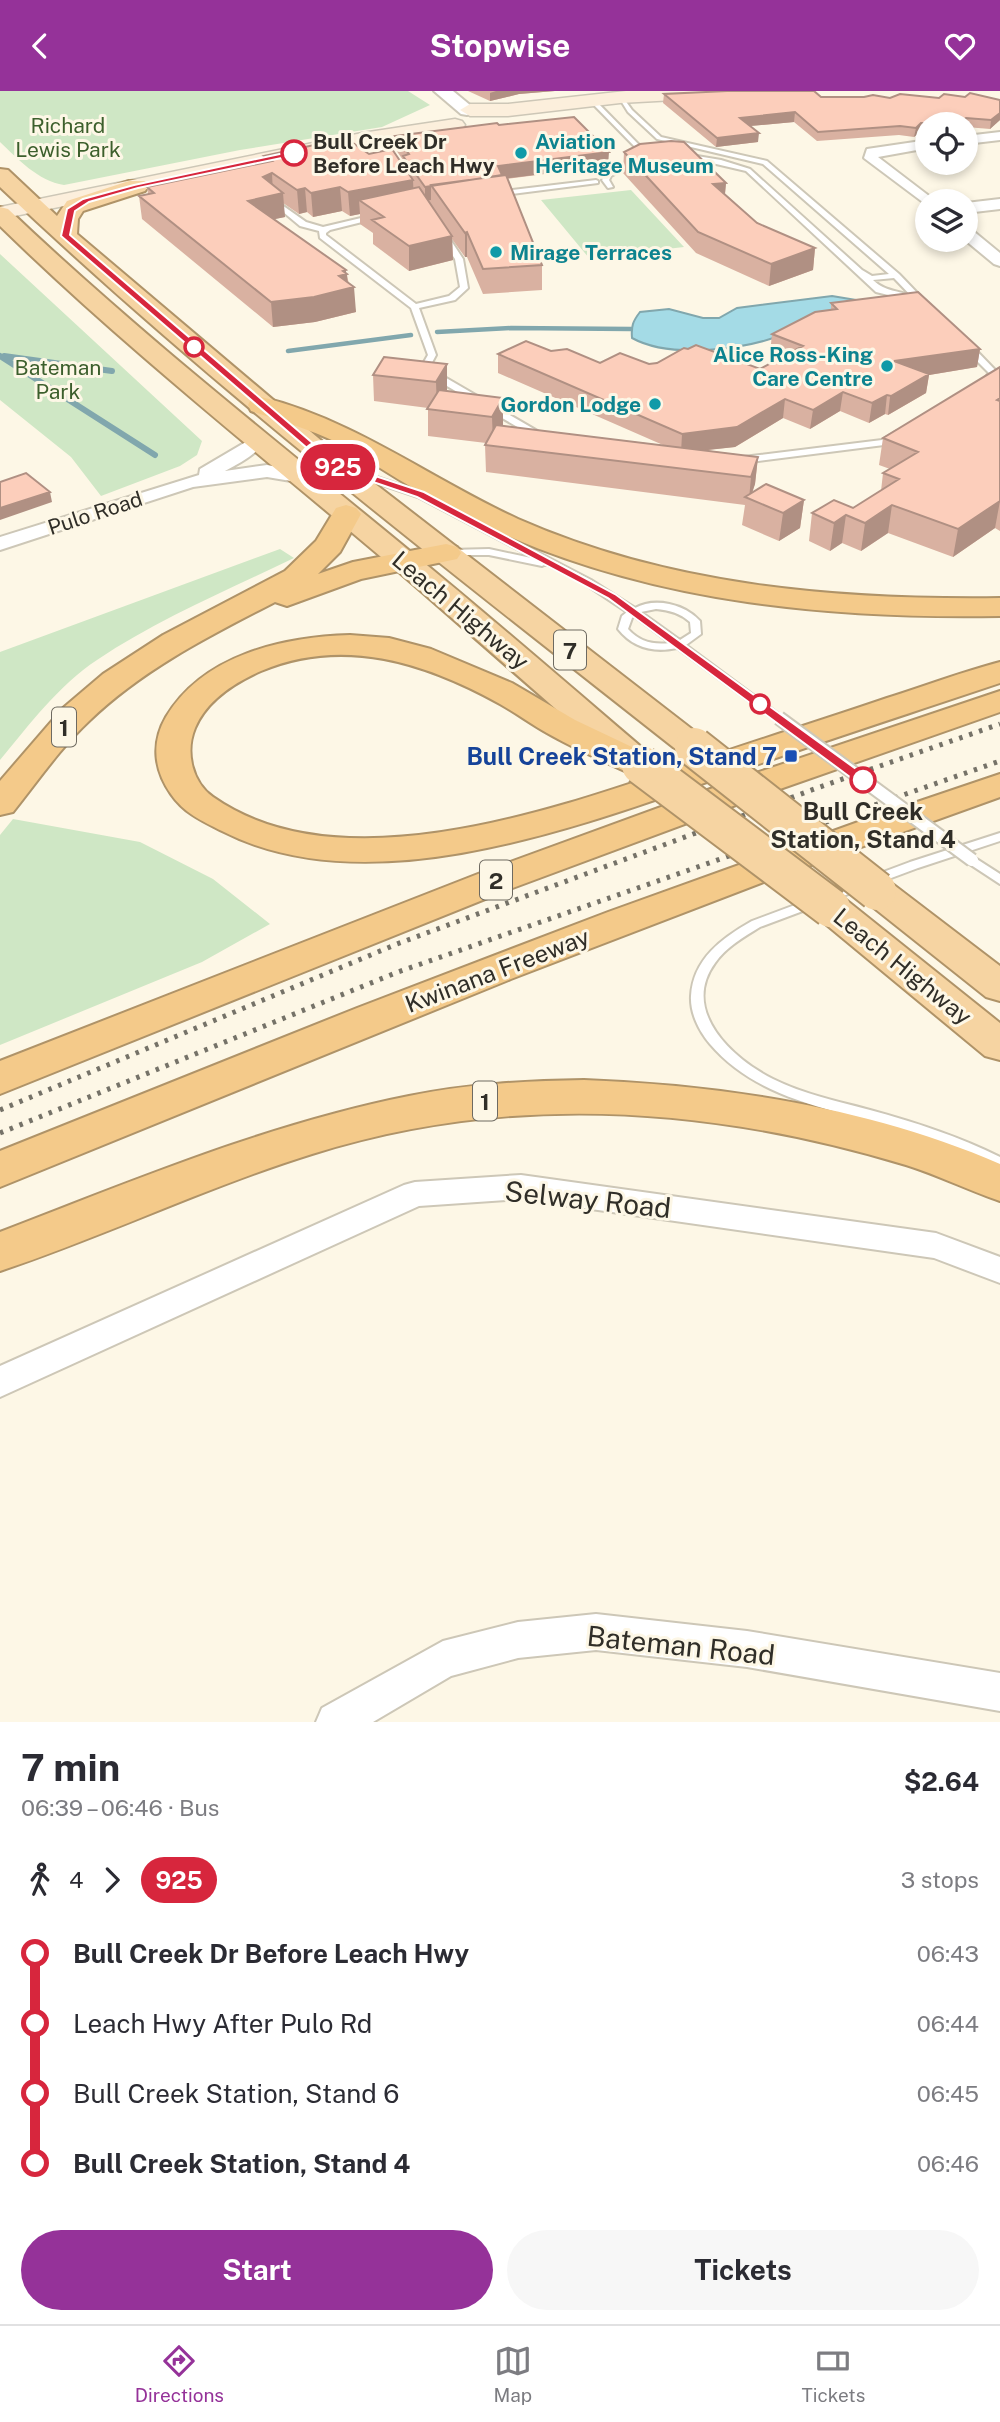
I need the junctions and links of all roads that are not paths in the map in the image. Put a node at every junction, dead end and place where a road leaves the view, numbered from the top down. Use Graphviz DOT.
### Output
graph roads {
  1 [pos="442,91"];
  2 [pos="730,91"];
  3 [pos="620,97"];
  4 [pos="592,99"];
  5 [pos="451,112"];
  6 [pos="1000,136"];
  7 [pos="354,137"];
  8 [pos="978,139"];
  9 [pos="296,145"];
  10 [pos="915,145"];
  11 [pos="670,156"];
  12 [pos="754,159"];
  13 [pos="0,164"];
  14 [pos="739,166"];
  15 [pos="396,167"];
  16 [pos="0,175"];
  17 [pos="596,182"];
  18 [pos="137,186"];
  19 [pos="86,187"];
  20 [pos="614,187"];
  21 [pos="915,192"];
  22 [pos="490,194"];
  23 [pos="272,200"];
  24 [pos="30,203"];
  25 [pos="1000,204"];
  26 [pos="0,205"];
  27 [pos="978,207"];
  28 [pos="0,213"];
  29 [pos="380,215"];
  30 [pos="438,227"];
  31 [pos="324,230"];
  32 [pos="65,236"];
  33 [pos="978,243"];
  34 [pos="1000,261"];
  35 [pos="859,272"];
  36 [pos="897,276"];
  37 [pos="415,307"];
  38 [pos="962,341"];
  39 [pos="975,388"];
  40 [pos="261,405"];
  41 [pos="907,429"];
  42 [pos="256,442"];
  43 [pos="554,444"];
  44 [pos="738,461"];
  45 [pos="333,465"];
  46 [pos="297,476"];
  47 [pos="190,482"];
  48 [pos="346,514"];
  49 [pos="0,544"];
  50 [pos="446,553"];
  51 [pos="403,560"];
  52 [pos="556,566"];
  53 [pos="1000,607"];
  54 [pos="634,611"];
  55 [pos="196,630"];
  56 [pos="680,645"];
  57 [pos="1000,672"];
  58 [pos="1000,701"];
  59 [pos="641,765"];
  60 [pos="1000,785"];
  61 [pos="0,804"];
  62 [pos="1000,807"];
  63 [pos="1000,837"];
  64 [pos="1000,880"];
  65 [pos="717,887"];
  66 [pos="1000,986"];
  67 [pos="1000,1045"];
  68 [pos="0,1078"];
  69 [pos="1000,1163"];
  70 [pos="0,1170"];
  71 [pos="1000,1183"];
  72 [pos="0,1252"];
  73 [pos="1000,1270"];
  74 [pos="0,1381"];
  75 [pos="1000,1692"];
  76 [pos="335,1722"];
  1 -- 5 [label="street"];
  2 -- 3 [label="main road"];
  3 -- 4 [label="main road"];
  3 -- 12 [label="lane"];
  4 -- 5 [label="main road"];
  4 -- 20 [label="lane"];
  5 -- 7 [label="main road"];
  5 -- 9 [label="main road"];
  6 -- 8 [label="street"];
  7 -- 9 [label="main road"];
  7 -- 15 [label="lane"];
  7 -- 18 [label="main road"];
  9 -- 19 [label="main road"];
  10 -- 21 [label="street"];
  11 -- 14 [label="lane"];
  12 -- 14 [label="lane"];
  12 -- 36 [label="lane"];
  13 -- 19 [label="highway"];
  14 -- 35 [label="lane"];
  16 -- 24 [label="highway, Leach Highway / 7"];
  17 -- 22 [label="lane"];
  18 -- 24 [label="main road"];
  18 -- 32 [label="highway"];
  19 -- 24 [label="main road"];
  23 -- 31 [label="lane"];
  24 -- 26 [label="main road"];
  24 -- 28 [label="main road"];
  24 -- 32 [label="highway, Leach Highway / 7"];
  25 -- 27 [label="street"];
  28 -- 42 [label="highway, Leach Highway / 7"];
  29 -- 31 [label="lane"];
  30 -- 37 [label="lane"];
  31 -- 37 [label="lane"];
  32 -- 40 [label="highway, Leach Highway / 7"];
  33 -- 34 [label="street"];
  35 -- 36 [label="lane"];
  35 -- 36 [label="lane"];
  37 -- 43 [label="lane"];
  38 -- 39 [label="lane"];
  40 -- 45 [label="highway, Leach Highway / 7"];
  40 -- 53 [label="highway"];
  41 -- 44 [label="lane"];
  42 -- 46 [label="highway, Leach Highway / 7"];
  42 -- 47 [label="street, Pulo Road"];
  45 -- 50 [label="highway, Leach Highway / 7"];
  45 -- 52 [label="lane"];
  46 -- 47 [label="street, Pulo Road"];
  46 -- 48 [label="highway, Leach Highway / 7"];
  47 -- 49 [label="street, Pulo Road"];
  48 -- 51 [label="highway, Leach Highway / 7"];
  48 -- 55 [label="highway"];
  50 -- 51 [label="highway, 1"];
  50 -- 52 [label="lane"];
  50 -- 66 [label="highway, Leach Highway / 7, bridge"];
  51 -- 55 [label="highway, 1"];
  51 -- 59 [label="highway, Leach Highway / 7"];
  52 -- 54 [label="lane"];
  54 -- 56 [label="lane"];
  54 -- 56 [label="lane"];
  54 -- 56 [label="lane"];
  55 -- 61 [label="highway, 1"];
  56 -- 64 [label="lane, bridge"];
  57 -- 59 [label="highway"];
  58 -- 68 [label="highway, 2"];
  59 -- 67 [label="highway, Leach Highway / 7, bridge"];
  60 -- 65 [label="highway, Kwinana Freeway"];
  62 -- 65 [label="highway"];
  63 -- 69 [label="lane"];
  65 -- 70 [label="highway, Kwinana Freeway"];
  71 -- 72 [label="highway, 1"];
  73 -- 74 [label="street, Selway Road"];
  75 -- 76 [label="street, Bateman Road"];
}
